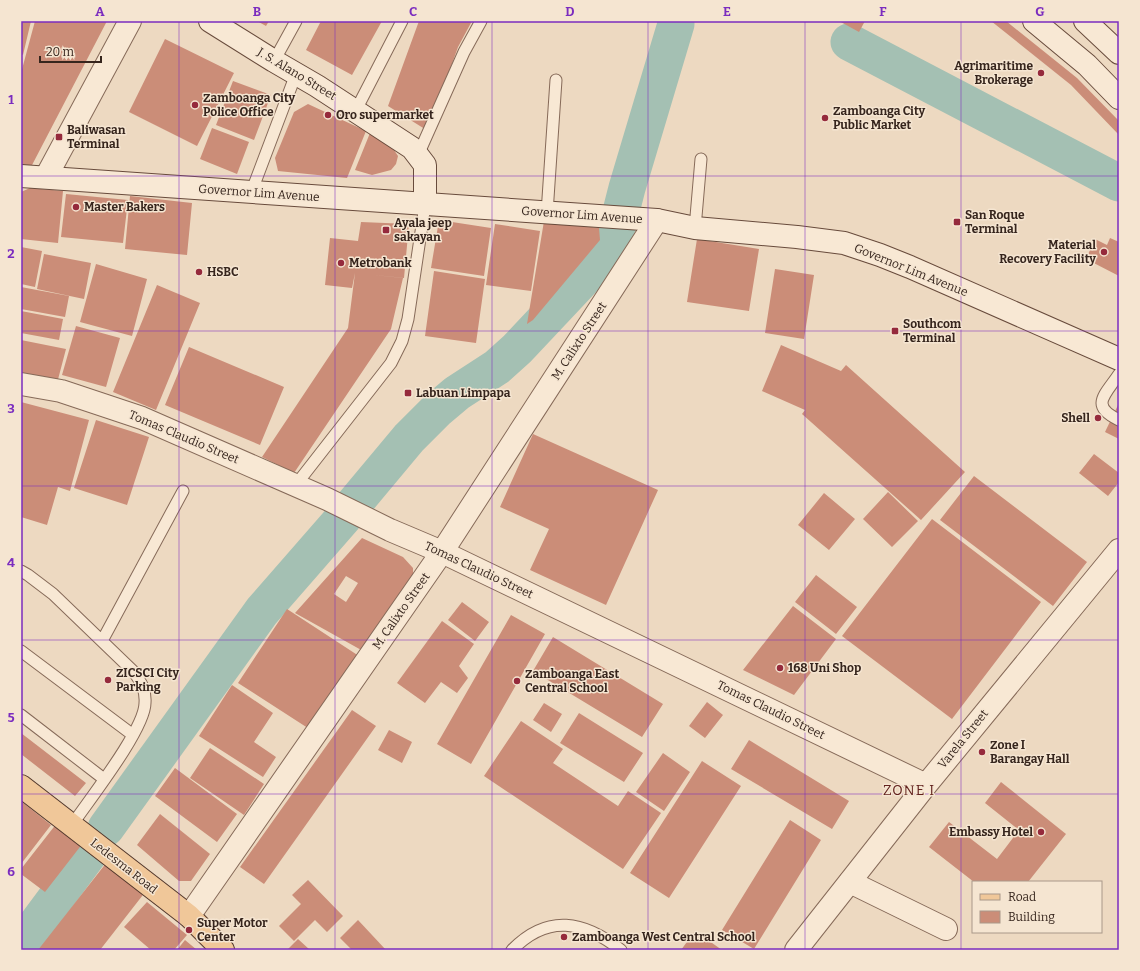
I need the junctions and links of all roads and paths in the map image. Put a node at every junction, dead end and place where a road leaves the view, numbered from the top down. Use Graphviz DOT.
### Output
graph roads {
  1 [pos="130,21"];
  2 [pos="210,21"];
  3 [pos="296,21"];
  4 [pos="402,21"];
  5 [pos="481,21"];
  6 [pos="1034,21"];
  7 [pos="1085,21"];
  8 [pos="1119,53"];
  9 [pos="274,61"];
  10 [pos="296,74"];
  11 [pos="556,80"];
  12 [pos="1119,98"];
  13 [pos="356,110"];
  14 [pos="418,155"];
  15 [pos="701,159"];
  16 [pos="21,176"];
  17 [pos="46,177"];
  18 [pos="251,193"];
  19 [pos="426,204"];
  20 [pos="547,213"];
  21 [pos="657,220"];
  22 [pos="695,228"];
  23 [pos="1119,359"];
  24 [pos="1119,374"];
  25 [pos="21,384"];
  26 [pos="1119,420"];
  27 [pos="296,486"];
  28 [pos="183,491"];
  29 [pos="1119,550"];
  30 [pos="442,552"];
  31 [pos="21,571"];
  32 [pos="102,641"];
  33 [pos="21,651"];
  34 [pos="21,715"];
  35 [pos="134,735"];
  36 [pos="104,779"];
  37 [pos="926,785"];
  38 [pos="21,786"];
  39 [pos="72,825"];
  40 [pos="850,882"];
  41 [pos="189,916"];
  42 [pos="946,929"];
  43 [pos="224,950"];
  44 [pos="512,950"];
  45 [pos="621,950"];
  46 [pos="796,950"];
  1 -- 17 [label="street"];
  2 -- 9 [label="street, J. S. Alano Street"];
  3 -- 9 [label="lane"];
  4 -- 13 [label="lane"];
  5 -- 14 [label="lane"];
  6 -- 12 [label="street"];
  7 -- 8 [label="street"];
  9 -- 10 [label="street, J. S. Alano Street"];
  10 -- 13 [label="street, J. S. Alano Street"];
  10 -- 18 [label="lane"];
  11 -- 20 [label="lane"];
  13 -- 14 [label="street, J. S. Alano Street"];
  14 -- 19 [label="street, J. S. Alano Street"];
  15 -- 22 [label="lane"];
  16 -- 17 [label="street, Governor Lim Avenue"];
  17 -- 18 [label="street, Governor Lim Avenue"];
  18 -- 19 [label="street, Governor Lim Avenue"];
  19 -- 20 [label="street, Governor Lim Avenue"];
  19 -- 27 [label="lane"];
  20 -- 21 [label="street, Governor Lim Avenue"];
  21 -- 22 [label="street, Governor Lim Avenue"];
  21 -- 30 [label="street, M. Calixto Street"];
  22 -- 23 [label="street, Governor Lim Avenue"];
  24 -- 26 [label="lane"];
  25 -- 27 [label="street, Tomas Claudio Street"];
  27 -- 30 [label="street, Tomas Claudio Street"];
  28 -- 32 [label="lane"];
  29 -- 37 [label="street, Varela Street"];
  30 -- 37 [label="street, Tomas Claudio Street"];
  30 -- 41 [label="street, M. Calixto Street"];
  31 -- 32 [label="lane"];
  32 -- 35 [label="lane"];
  33 -- 35 [label="lane"];
  34 -- 36 [label="lane"];
  35 -- 36 [label="lane"];
  36 -- 39 [label="lane"];
  37 -- 40 [label="street, Varela Street"];
  38 -- 39 [label="main road, Ledesma Road"];
  39 -- 41 [label="main road, Ledesma Road"];
  40 -- 42 [label="street"];
  40 -- 46 [label="street, Varela Street"];
  41 -- 43 [label="main road, Ledesma Road"];
  44 -- 45 [label="lane"];
}
